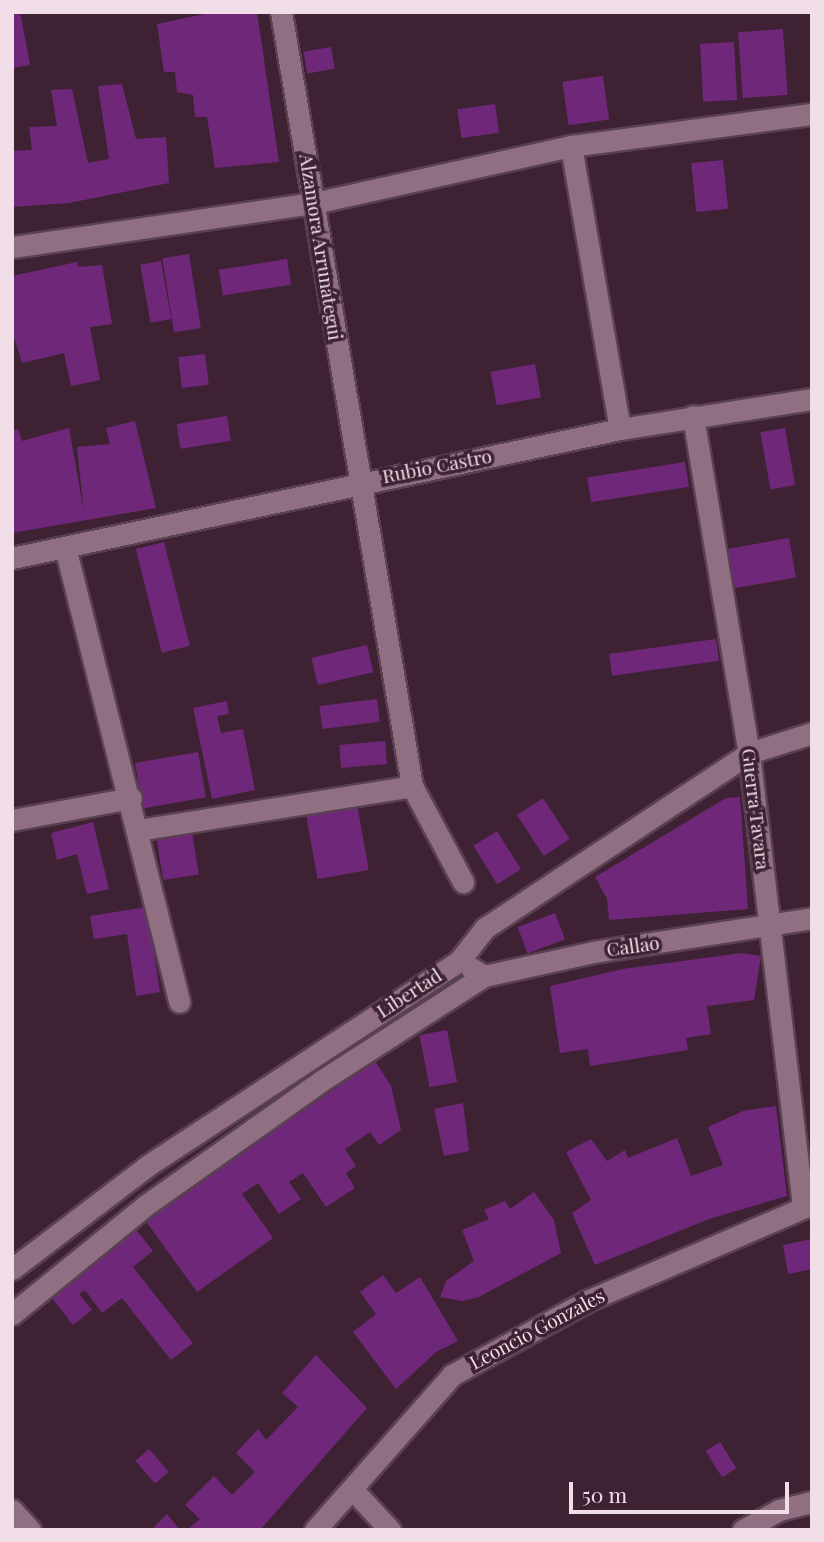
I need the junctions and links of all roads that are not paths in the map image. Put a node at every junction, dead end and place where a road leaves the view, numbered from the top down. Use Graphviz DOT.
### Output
graph roads {
  1 [pos="281,12"];
  2 [pos="812,114"];
  3 [pos="571,146"];
  4 [pos="314,203"];
  5 [pos="12,247"];
  6 [pos="812,398"];
  7 [pos="693,416"];
  8 [pos="620,429"];
  9 [pos="360,482"];
  10 [pos="65,547"];
  11 [pos="12,558"];
  12 [pos="812,733"];
  13 [pos="749,753"];
  14 [pos="412,786"];
  15 [pos="131,798"];
  16 [pos="12,820"];
  17 [pos="138,830"];
  18 [pos="463,883"];
  19 [pos="812,918"];
  20 [pos="771,926"];
  21 [pos="459,961"];
  22 [pos="484,976"];
  23 [pos="179,1002"];
  24 [pos="807,1204"];
  25 [pos="12,1269"];
  26 [pos="12,1314"];
  27 [pos="354,1491"];
  28 [pos="812,1502"];
  29 [pos="12,1510"];
  30 [pos="30,1530"];
  31 [pos="316,1530"];
  32 [pos="390,1530"];
  33 [pos="743,1530"];
  1 -- 4 [label="street, Alzamora Arrunátegui"];
  2 -- 3 [label="street"];
  3 -- 4 [label="street"];
  3 -- 8 [label="street"];
  4 -- 5 [label="street"];
  4 -- 9 [label="street, Alzamora Arrunátegui"];
  6 -- 7 [label="street, Rubio Castro"];
  7 -- 8 [label="street, Rubio Castro"];
  7 -- 13 [label="street, Guerra Tavara"];
  8 -- 9 [label="street, Rubio Castro"];
  9 -- 10 [label="street, Rubio Castro"];
  9 -- 14 [label="street, Alzamora Arrunátegui"];
  10 -- 11 [label="street, Rubio Castro"];
  10 -- 15 [label="street"];
  12 -- 13 [label="street, Libertad"];
  13 -- 20 [label="street, Guerra Tavara"];
  13 -- 21 [label="street, Libertad"];
  14 -- 17 [label="street"];
  14 -- 18 [label="street, Alzamora Arrunátegui"];
  15 -- 16 [label="street"];
  15 -- 17 [label="street"];
  17 -- 23 [label="street"];
  19 -- 20 [label="street, Callao"];
  20 -- 22 [label="street, Callao"];
  20 -- 24 [label="street, Guerra Tavara"];
  21 -- 22 [label="street"];
  21 -- 25 [label="street, Libertad"];
  22 -- 26 [label="street"];
  24 -- 27 [label="street, Leoncio Gonzales"];
  27 -- 31 [label="street, Leoncio Gonzales"];
  27 -- 32 [label="street"];
  28 -- 33 [label="street"];
  29 -- 30 [label="street"];
}
